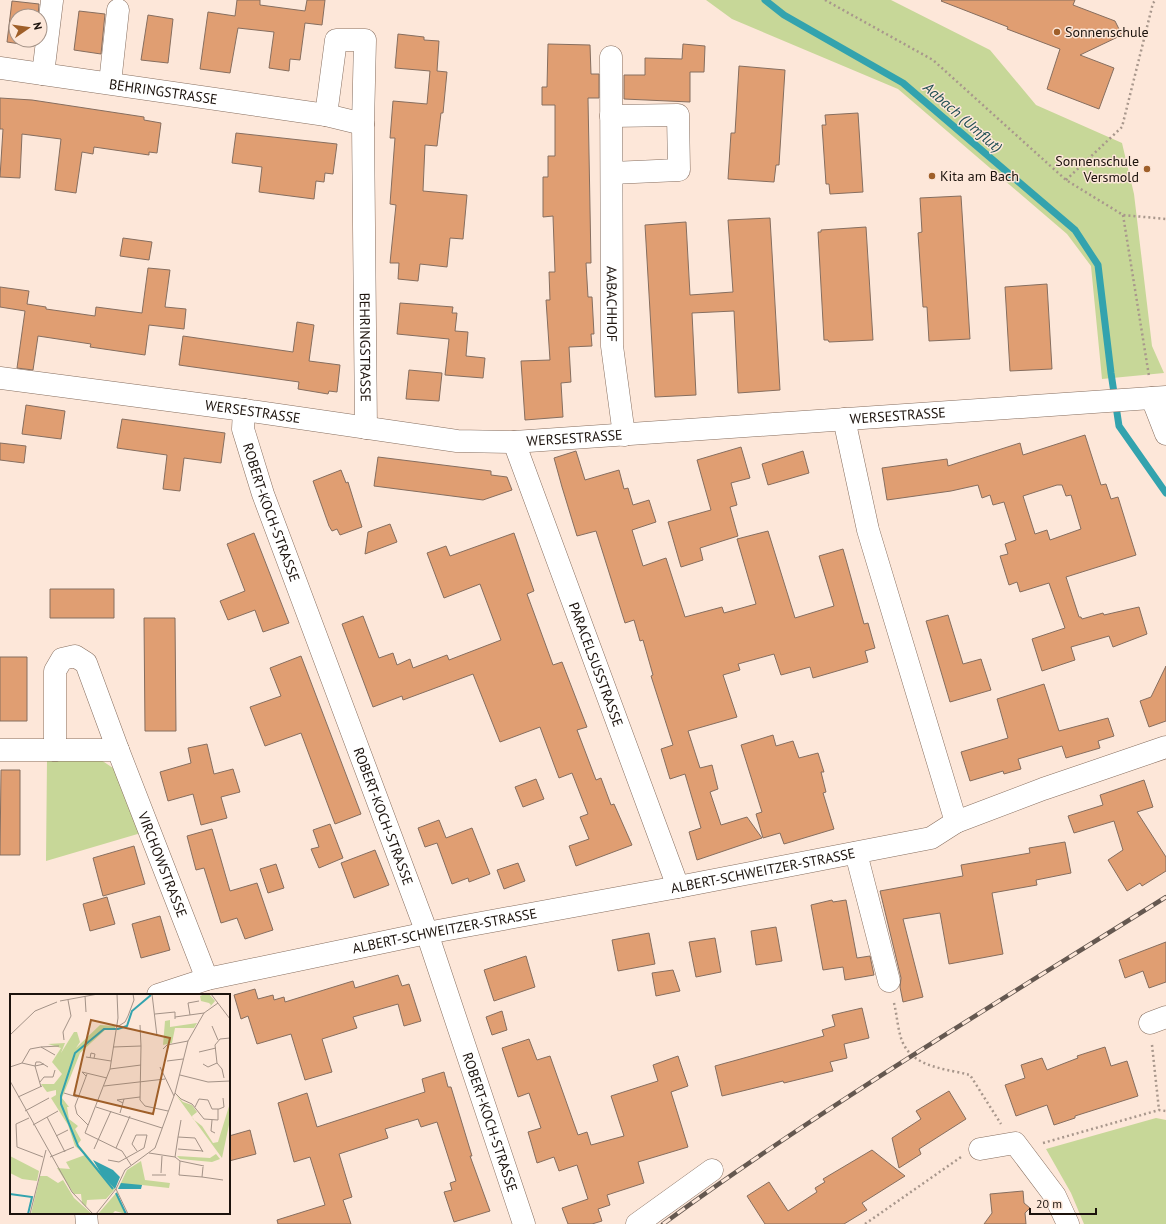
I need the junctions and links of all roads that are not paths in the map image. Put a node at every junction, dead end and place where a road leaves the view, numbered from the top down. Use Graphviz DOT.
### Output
graph roads {
  1 [pos="52,1"];
  2 [pos="118,10"];
  3 [pos="611,57"];
  4 [pos="0,68"];
  5 [pos="43,74"];
  6 [pos="110,83"];
  7 [pos="326,115"];
  8 [pos="611,116"];
  9 [pos="363,124"];
  10 [pos="612,173"];
  11 [pos="0,378"];
  12 [pos="1154,398"];
  13 [pos="244,410"];
  14 [pos="844,419"];
  15 [pos="366,428"];
  16 [pos="1166,434"];
  17 [pos="624,435"];
  18 [pos="514,442"];
  19 [pos="1166,748"];
  20 [pos="0,750"];
  21 [pos="56,750"];
  22 [pos="118,750"];
  23 [pos="956,822"];
  24 [pos="856,853"];
  25 [pos="678,887"];
  26 [pos="427,933"];
  27 [pos="207,979"];
  28 [pos="889,981"];
  29 [pos="161,994"];
  30 [pos="980,1150"];
  31 [pos="712,1170"];
  32 [pos="86,1214"];
  33 [pos="87,1224"];
  34 [pos="524,1224"];
  35 [pos="637,1224"];
  36 [pos="1068,1224"];
  1 -- 5 [label="street"];
  2 -- 6 [label="street"];
  3 -- 8 [label="street, AABACHHOF"];
  4 -- 5 [label="street, BEHRINGSTRASSE"];
  5 -- 6 [label="street, BEHRINGSTRASSE"];
  6 -- 7 [label="street, BEHRINGSTRASSE"];
  7 -- 9 [label="street, BEHRINGSTRASSE"];
  7 -- 9 [label="street, BEHRINGSTRASSE"];
  8 -- 10 [label="street, AABACHHOF"];
  8 -- 10 [label="street"];
  9 -- 15 [label="street, BEHRINGSTRASSE"];
  10 -- 17 [label="street, AABACHHOF"];
  11 -- 13 [label="street, WERSESTRASSE"];
  12 -- 14 [label="street, WERSESTRASSE"];
  12 -- 16 [label="street"];
  13 -- 15 [label="street, WERSESTRASSE"];
  13 -- 26 [label="street, ROBERT-KOCH-STRASSE"];
  14 -- 17 [label="street, WERSESTRASSE"];
  14 -- 23 [label="street"];
  15 -- 18 [label="street, WERSESTRASSE"];
  17 -- 18 [label="street, WERSESTRASSE"];
  18 -- 25 [label="street, PARACELSUSSTRASSE"];
  19 -- 23 [label="street, ALBERT-SCHWEITZER-STRASSE"];
  20 -- 21 [label="street"];
  21 -- 22 [label="street"];
  21 -- 22 [label="street, VIRCHOWSTRASSE"];
  22 -- 27 [label="street, VIRCHOWSTRASSE"];
  23 -- 24 [label="street, ALBERT-SCHWEITZER-STRASSE"];
  24 -- 25 [label="street, ALBERT-SCHWEITZER-STRASSE"];
  24 -- 28 [label="street"];
  25 -- 26 [label="street, ALBERT-SCHWEITZER-STRASSE"];
  26 -- 27 [label="street, ALBERT-SCHWEITZER-STRASSE"];
  26 -- 34 [label="street, ROBERT-KOCH-STRASSE"];
  27 -- 29 [label="street, ALBERT-SCHWEITZER-STRASSE"];
  30 -- 36 [label="street"];
  31 -- 35 [label="street"];
  32 -- 33 [label="street"];
}
